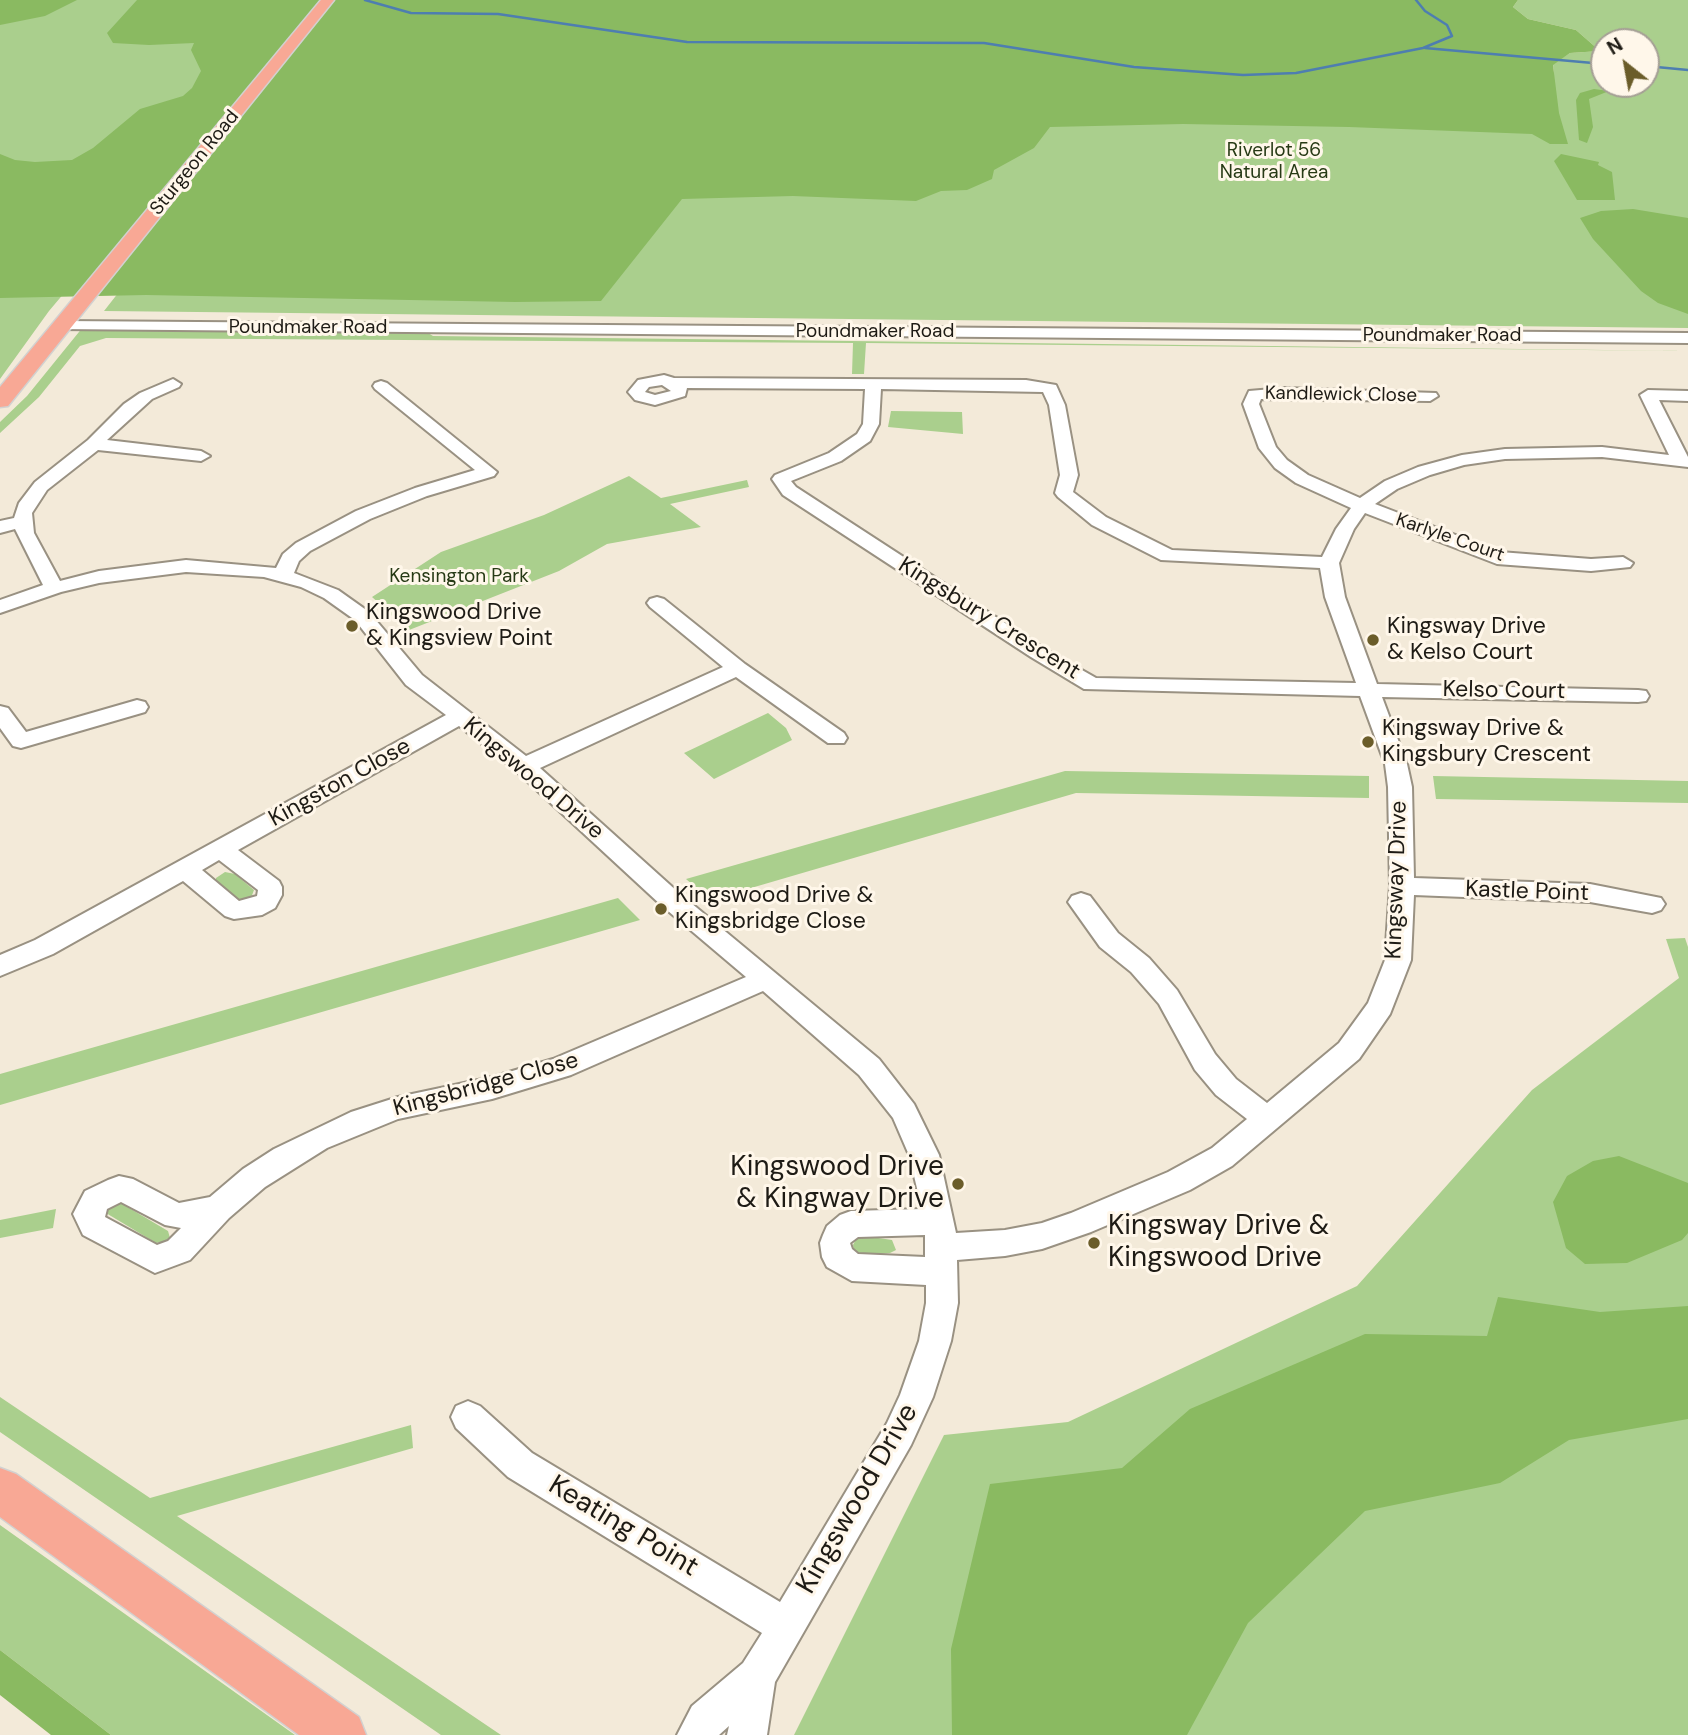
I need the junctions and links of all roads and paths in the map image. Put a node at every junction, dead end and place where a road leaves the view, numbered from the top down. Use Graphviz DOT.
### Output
graph roads {
  1 [pos="328,0"];
  2 [pos="62,326"];
  3 [pos="1688,338"];
  4 [pos="675,383"];
  5 [pos="173,384"];
  6 [pos="873,384"];
  7 [pos="381,386"];
  8 [pos="1430,396"];
  9 [pos="1688,396"];
  10 [pos="0,401"];
  11 [pos="94,444"];
  12 [pos="201,456"];
  13 [pos="1684,461"];
  14 [pos="1362,506"];
  15 [pos="23,522"];
  16 [pos="0,527"];
  17 [pos="1329,563"];
  18 [pos="1623,563"];
  19 [pos="283,575"];
  20 [pos="54,588"];
  21 [pos="657,603"];
  22 [pos="0,607"];
  23 [pos="738,668"];
  24 [pos="1370,689"];
  25 [pos="1638,696"];
  26 [pos="137,707"];
  27 [pos="0,713"];
  28 [pos="459,717"];
  29 [pos="836,738"];
  30 [pos="524,766"];
  31 [pos="222,850"];
  32 [pos="185,870"];
  33 [pos="1402,886"];
  34 [pos="1081,902"];
  35 [pos="1652,904"];
  36 [pos="0,967"];
  37 [pos="766,979"];
  38 [pos="1267,1119"];
  39 [pos="218,1209"];
  40 [pos="940,1247"];
  41 [pos="468,1417"];
  42 [pos="0,1490"];
  43 [pos="786,1626"];
  44 [pos="757,1677"];
  45 [pos="341,1735"];
  46 [pos="697,1735"];
  47 [pos="747,1735"];
  1 -- 2 [label="main road, Sturgeon Road"];
  2 -- 3 [label="street, Poundmaker Road"];
  2 -- 10 [label="main road, Sturgeon Road"];
  4 -- 6 [label="street"];
  5 -- 11 [label="street"];
  6 -- 17 [label="street"];
  6 -- 24 [label="street, Kingsbury Crescent"];
  7 -- 19 [label="street"];
  8 -- 14 [label="street, Kandlewick Close"];
  9 -- 13 [label="street"];
  11 -- 12 [label="street"];
  11 -- 15 [label="street"];
  13 -- 14 [label="street"];
  14 -- 17 [label="street"];
  14 -- 18 [label="street, Karlyle Court"];
  15 -- 16 [label="street"];
  15 -- 20 [label="street"];
  17 -- 24 [label="street, Kingsway Drive"];
  19 -- 20 [label="street, Kingswood Drive"];
  19 -- 28 [label="street, Kingswood Drive"];
  20 -- 22 [label="street, Kingswood Drive"];
  21 -- 23 [label="street"];
  23 -- 29 [label="street"];
  23 -- 30 [label="street"];
  24 -- 25 [label="street, Kelso Court"];
  24 -- 33 [label="street, Kingsway Drive"];
  26 -- 27 [label="street"];
  28 -- 30 [label="street, Kingswood Drive"];
  28 -- 31 [label="street, Kingston Close"];
  30 -- 37 [label="street, Kingswood Drive"];
  31 -- 32 [label="street, Kingston Close"];
  31 -- 32 [label="street"];
  32 -- 36 [label="street, Kingston Close"];
  33 -- 35 [label="street, Kastle Point"];
  33 -- 38 [label="street, Kingsway Drive"];
  34 -- 38 [label="street"];
  37 -- 39 [label="street, Kingsbridge Close"];
  37 -- 40 [label="street, Kingswood Drive"];
  38 -- 40 [label="street, Kingsway Drive"];
  40 -- 43 [label="street, Kingswood Drive"];
  41 -- 43 [label="street, Keating Point"];
  42 -- 45 [label="main road"];
  43 -- 44 [label="street, Kingswood Drive"];
  44 -- 46 [label="street, Kingswood Drive"];
  44 -- 47 [label="street, Kingswood Drive"];
}
